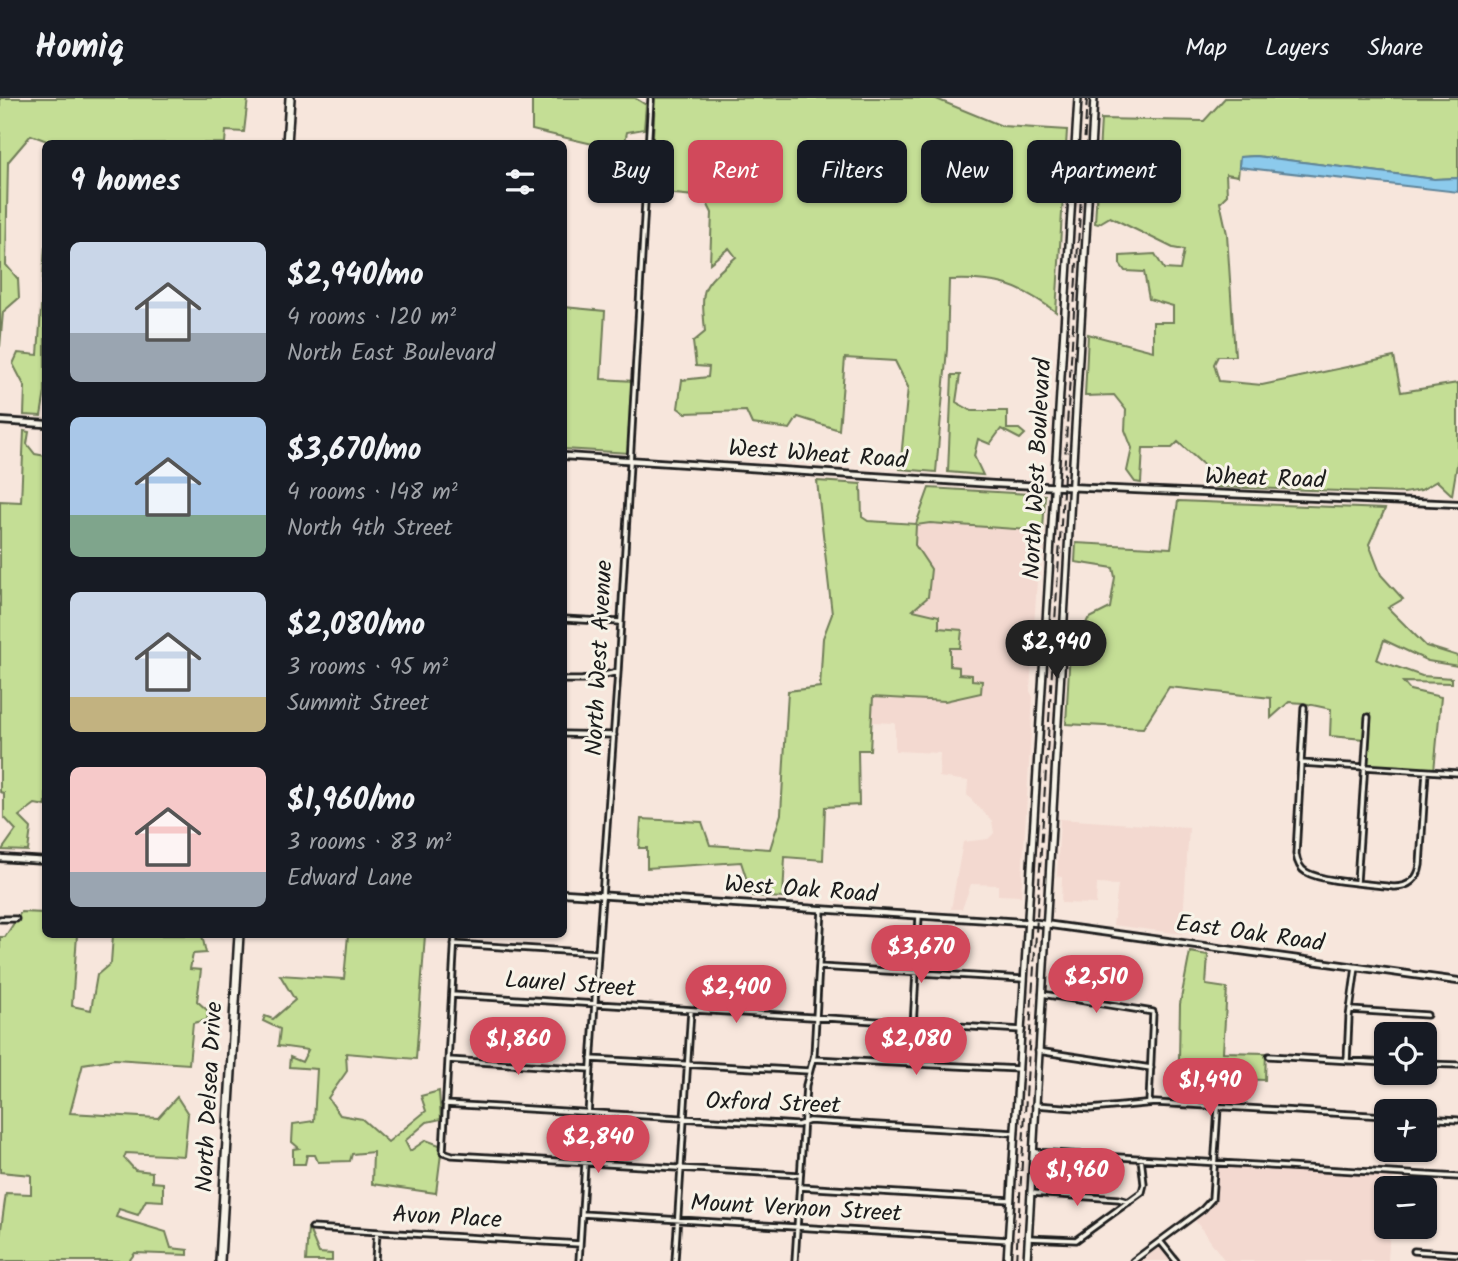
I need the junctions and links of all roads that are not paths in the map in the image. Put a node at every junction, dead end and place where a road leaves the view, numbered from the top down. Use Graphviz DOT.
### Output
graph roads {
  1 [pos="290,98"];
  2 [pos="651,98"];
  3 [pos="1077,98"];
  4 [pos="1094,98"];
  5 [pos="287,140"];
  6 [pos="0,421"];
  7 [pos="42,424"];
  8 [pos="567,456"];
  9 [pos="629,461"];
  10 [pos="1054,487"];
  11 [pos="1071,488"];
  12 [pos="1458,504"];
  13 [pos="567,619"];
  14 [pos="621,622"];
  15 [pos="618,672"];
  16 [pos="567,680"];
  17 [pos="1304,707"];
  18 [pos="1368,718"];
  19 [pos="567,734"];
  20 [pos="614,735"];
  21 [pos="1301,763"];
  22 [pos="1364,767"];
  23 [pos="1426,771"];
  24 [pos="1458,773"];
  25 [pos="0,858"];
  26 [pos="42,860"];
  27 [pos="1357,882"];
  28 [pos="567,893"];
  29 [pos="602,895"];
  30 [pos="822,909"];
  31 [pos="919,915"];
  32 [pos="0,919"];
  33 [pos="16,919"];
  34 [pos="1028,922"];
  35 [pos="1037,923"];
  36 [pos="1046,924"];
  37 [pos="239,938"];
  38 [pos="455,938"];
  39 [pos="454,943"];
  40 [pos="598,953"];
  41 [pos="819,967"];
  42 [pos="1356,967"];
  43 [pos="916,972"];
  44 [pos="1025,979"];
  45 [pos="1458,981"];
  46 [pos="1042,994"];
  47 [pos="452,995"];
  48 [pos="595,1004"];
  49 [pos="691,1010"];
  50 [pos="1350,1010"];
  51 [pos="1427,1015"];
  52 [pos="816,1017"];
  53 [pos="913,1023"];
  54 [pos="1022,1030"];
  55 [pos="1038,1051"];
  56 [pos="1269,1056"];
  57 [pos="592,1059"];
  58 [pos="813,1059"];
  59 [pos="447,1060"];
  60 [pos="1347,1060"];
  61 [pos="1374,1062"];
  62 [pos="687,1064"];
  63 [pos="911,1064"];
  64 [pos="1437,1064"];
  65 [pos="1458,1065"];
  66 [pos="1151,1068"];
  67 [pos="591,1069"];
  68 [pos="1019,1069"];
  69 [pos="810,1071"];
  70 [pos="1220,1078"];
  71 [pos="1149,1103"];
  72 [pos="445,1104"];
  73 [pos="1035,1105"];
  74 [pos="1218,1106"];
  75 [pos="588,1113"];
  76 [pos="1374,1115"];
  77 [pos="684,1118"];
  78 [pos="1437,1119"];
  79 [pos="1458,1120"];
  80 [pos="803,1124"];
  81 [pos="1016,1133"];
  82 [pos="1033,1152"];
  83 [pos="1141,1158"];
  84 [pos="585,1162"];
  85 [pos="1215,1163"];
  86 [pos="681,1168"];
  87 [pos="800,1175"];
  88 [pos="1458,1177"];
  89 [pos="800,1187"];
  90 [pos="1031,1193"];
  91 [pos="1011,1200"];
  92 [pos="1129,1202"];
  93 [pos="582,1214"];
  94 [pos="678,1220"];
  95 [pos="797,1227"];
  96 [pos="312,1228"];
  97 [pos="377,1232"];
  98 [pos="1028,1238"];
  99 [pos="1009,1240"];
  100 [pos="1160,1241"];
  101 [pos="580,1244"];
  102 [pos="1414,1251"];
  103 [pos="1458,1254"];
  104 [pos="220,1261"];
  105 [pos="375,1261"];
  106 [pos="581,1261"];
  107 [pos="675,1261"];
  108 [pos="795,1261"];
  109 [pos="1007,1261"];
  110 [pos="1027,1261"];
  111 [pos="1133,1261"];
  112 [pos="1176,1261"];
  1 -- 5 [label="main road"];
  2 -- 9 [label="street, North West Avenue"];
  3 -- 10 [label="main road, North West Boulevard"];
  4 -- 11 [label="main road"];
  6 -- 7 [label="street"];
  8 -- 9 [label="street, West Wheat Road"];
  9 -- 10 [label="street, West Wheat Road"];
  9 -- 14 [label="street, North West Avenue"];
  10 -- 11 [label="street, West Wheat Road"];
  10 -- 34 [label="main road, North West Boulevard"];
  11 -- 12 [label="street, Wheat Road"];
  11 -- 36 [label="main road"];
  13 -- 14 [label="street"];
  14 -- 15 [label="street, North West Avenue"];
  15 -- 16 [label="street"];
  15 -- 20 [label="street, North West Avenue"];
  17 -- 21 [label="street"];
  18 -- 22 [label="street"];
  19 -- 20 [label="street"];
  20 -- 29 [label="street, North West Avenue"];
  21 -- 22 [label="street"];
  21 -- 27 [label="street"];
  22 -- 23 [label="street"];
  22 -- 27 [label="street"];
  23 -- 24 [label="street"];
  23 -- 27 [label="street"];
  25 -- 26 [label="street"];
  28 -- 29 [label="street, West Oak Road"];
  29 -- 30 [label="street, West Oak Road"];
  29 -- 40 [label="street, North West Avenue"];
  30 -- 31 [label="street, West Oak Road"];
  30 -- 41 [label="street"];
  31 -- 34 [label="street, West Oak Road"];
  31 -- 43 [label="street"];
  32 -- 33 [label="street"];
  34 -- 35 [label="street, West Oak Road"];
  34 -- 44 [label="main road, North West Boulevard"];
  35 -- 36 [label="street, East Oak Road"];
  36 -- 42 [label="street, East Oak Road"];
  36 -- 46 [label="main road"];
  37 -- 104 [label="main road, North Delsea Drive"];
  38 -- 39 [label="street"];
  39 -- 40 [label="street"];
  39 -- 47 [label="street"];
  40 -- 48 [label="street, North West Avenue"];
  41 -- 43 [label="street"];
  41 -- 52 [label="street"];
  42 -- 45 [label="street, East Oak Road"];
  42 -- 50 [label="street"];
  43 -- 44 [label="street"];
  43 -- 53 [label="street"];
  44 -- 54 [label="main road, North West Boulevard"];
  46 -- 55 [label="main road"];
  46 -- 66 [label="street"];
  47 -- 48 [label="street, Laurel Street"];
  47 -- 59 [label="street"];
  48 -- 49 [label="street, Laurel Street"];
  48 -- 57 [label="street, North West Avenue"];
  49 -- 52 [label="street, Laurel Street"];
  49 -- 62 [label="street"];
  50 -- 51 [label="street"];
  50 -- 60 [label="street"];
  52 -- 53 [label="street, Laurel Street"];
  52 -- 58 [label="street"];
  53 -- 54 [label="street, Laurel Street"];
  53 -- 63 [label="street"];
  54 -- 68 [label="main road, North West Boulevard"];
  55 -- 66 [label="street"];
  55 -- 73 [label="main road"];
  56 -- 60 [label="street"];
  57 -- 62 [label="street"];
  57 -- 67 [label="street, North West Avenue"];
  58 -- 63 [label="street"];
  58 -- 69 [label="street"];
  59 -- 67 [label="street"];
  59 -- 72 [label="street"];
  60 -- 61 [label="street"];
  62 -- 69 [label="street"];
  62 -- 77 [label="street"];
  63 -- 68 [label="street"];
  64 -- 65 [label="street"];
  66 -- 71 [label="street"];
  67 -- 75 [label="street, North West Avenue"];
  68 -- 81 [label="main road, North West Boulevard"];
  69 -- 80 [label="street"];
  70 -- 74 [label="street"];
  71 -- 73 [label="street"];
  71 -- 74 [label="street"];
  72 -- 75 [label="street, Oxford Street"];
  72 -- 84 [label="street"];
  73 -- 82 [label="main road"];
  74 -- 76 [label="street"];
  74 -- 85 [label="street"];
  75 -- 77 [label="street, Oxford Street"];
  75 -- 84 [label="street, North West Avenue"];
  77 -- 80 [label="street, Oxford Street"];
  77 -- 86 [label="street"];
  78 -- 79 [label="street"];
  80 -- 81 [label="street, Oxford Street"];
  80 -- 87 [label="street"];
  81 -- 91 [label="main road, North West Boulevard"];
  82 -- 83 [label="street"];
  82 -- 90 [label="main road"];
  83 -- 85 [label="street"];
  83 -- 92 [label="street"];
  84 -- 86 [label="street"];
  84 -- 93 [label="street, North West Avenue"];
  85 -- 88 [label="street"];
  85 -- 100 [label="street"];
  86 -- 87 [label="street"];
  86 -- 94 [label="street"];
  87 -- 89 [label="street"];
  89 -- 91 [label="street"];
  89 -- 95 [label="street"];
  90 -- 92 [label="street"];
  90 -- 98 [label="main road"];
  91 -- 99 [label="main road, North West Boulevard"];
  92 -- 98 [label="street"];
  93 -- 94 [label="street, Mount Vernon Street"];
  93 -- 101 [label="street, North West Avenue"];
  94 -- 95 [label="street, Mount Vernon Street"];
  94 -- 107 [label="street"];
  95 -- 99 [label="street, Mount Vernon Street"];
  95 -- 108 [label="street"];
  96 -- 97 [label="street, Avon Place"];
  97 -- 101 [label="street, Avon Place"];
  97 -- 105 [label="street"];
  98 -- 110 [label="main road"];
  99 -- 109 [label="main road, North West Boulevard"];
  100 -- 111 [label="street"];
  100 -- 112 [label="street"];
  101 -- 106 [label="street, North West Avenue"];
  102 -- 103 [label="street"];
}
